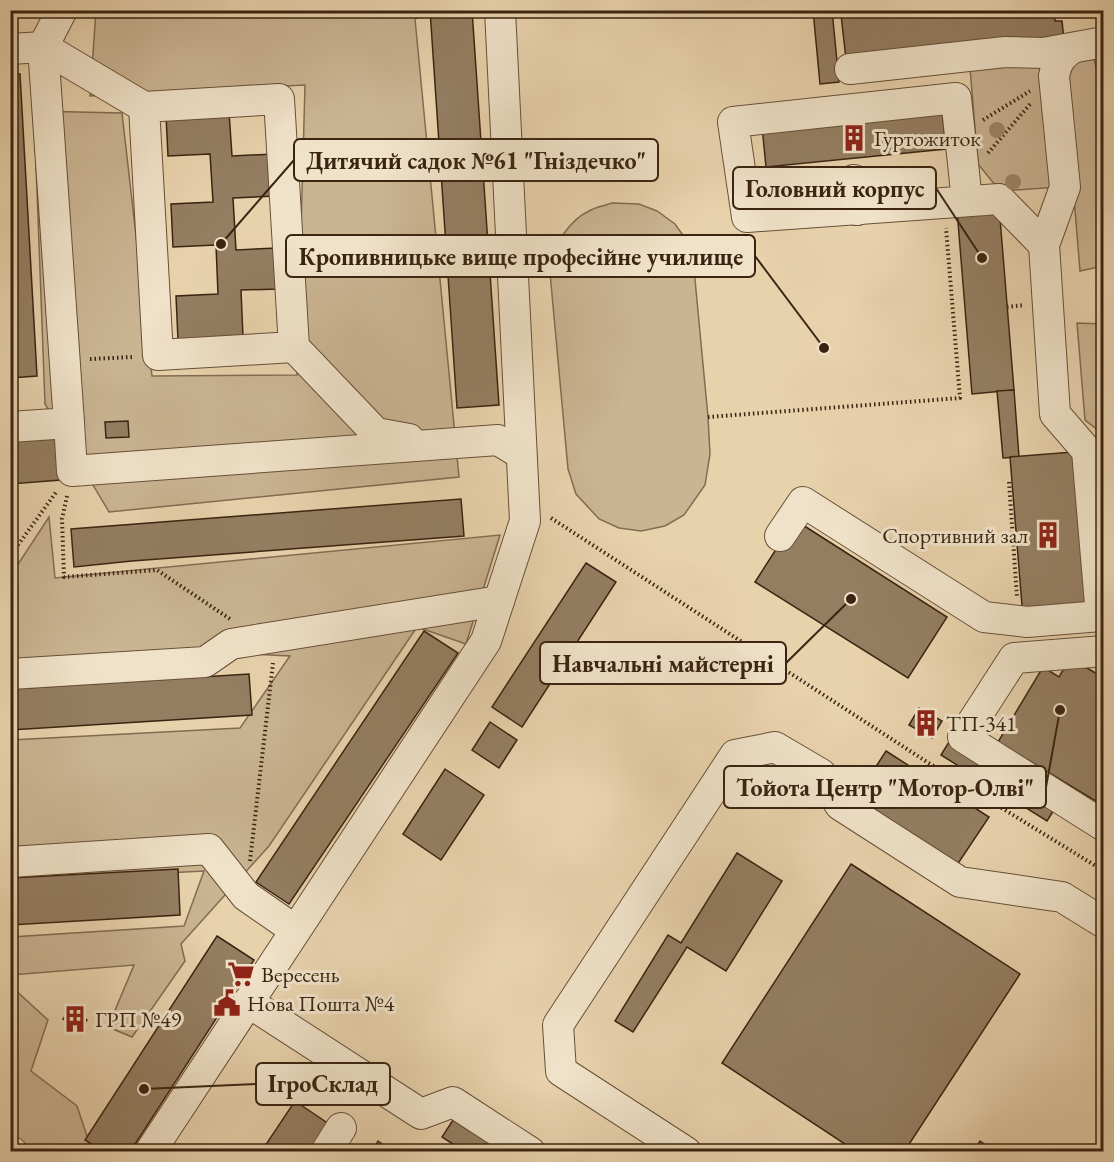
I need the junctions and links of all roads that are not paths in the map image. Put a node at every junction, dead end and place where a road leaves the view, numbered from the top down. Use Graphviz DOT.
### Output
graph roads {
  1 [pos="62,10"];
  2 [pos="500,10"];
  3 [pos="1104,42"];
  4 [pos="43,47"];
  5 [pos="1073,48"];
  6 [pos="10,49"];
  7 [pos="850,69"];
  8 [pos="144,107"];
  9 [pos="958,195"];
  10 [pos="1044,244"];
  11 [pos="294,347"];
  12 [pos="69,423"];
  13 [pos="10,427"];
  14 [pos="444,444"];
  15 [pos="521,454"];
  16 [pos="780,536"];
  17 [pos="499,601"];
  18 [pos="1104,651"];
  19 [pos="10,674"];
  20 [pos="1104,826"];
  21 [pos="10,862"];
  22 [pos="1104,923"];
  23 [pos="295,930"];
  24 [pos="248,1002"];
  25 [pos="150,1152"];
  26 [pos="530,1152"];
  27 [pos="686,1152"];
  1 -- 4 [label="lane"];
  2 -- 15 [label="lane"];
  3 -- 5 [label="lane"];
  4 -- 6 [label="lane"];
  4 -- 8 [label="lane"];
  4 -- 12 [label="lane"];
  5 -- 7 [label="lane"];
  5 -- 10 [label="lane"];
  8 -- 11 [label="lane"];
  8 -- 11 [label="lane"];
  9 -- 9 [label="lane"];
  9 -- 10 [label="lane"];
  10 -- 16 [label="lane"];
  11 -- 14 [label="lane"];
  12 -- 13 [label="lane"];
  12 -- 14 [label="lane"];
  14 -- 15 [label="lane"];
  15 -- 17 [label="lane"];
  17 -- 19 [label="lane"];
  17 -- 23 [label="lane"];
  18 -- 20 [label="lane"];
  21 -- 23 [label="lane"];
  22 -- 27 [label="lane"];
  23 -- 24 [label="lane"];
  24 -- 25 [label="lane"];
  24 -- 26 [label="lane"];
}
